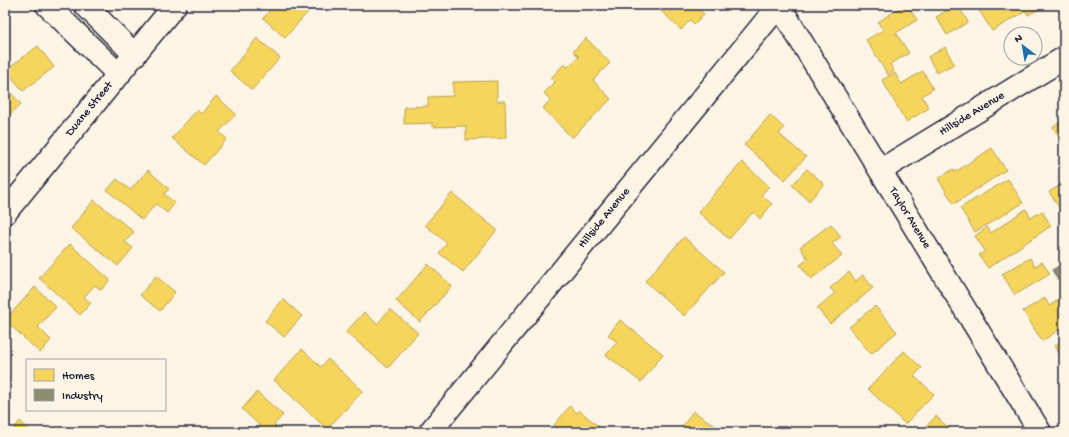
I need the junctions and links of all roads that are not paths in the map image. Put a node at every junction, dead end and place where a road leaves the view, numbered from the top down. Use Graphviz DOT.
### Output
graph roads {
  1 [pos="47,5"];
  2 [pos="84,5"];
  3 [pos="175,5"];
  4 [pos="779,5"];
  5 [pos="135,54"];
  6 [pos="1064,58"];
  7 [pos="119,75"];
  8 [pos="881,170"];
  9 [pos="5,213"];
  10 [pos="430,432"];
  11 [pos="1040,432"];
  1 -- 7 [label="street"];
  2 -- 5 [label="street"];
  3 -- 5 [label="street, Duane Street"];
  4 -- 8 [label="street, Taylor Avenue"];
  4 -- 10 [label="street, Hillside Avenue"];
  5 -- 7 [label="street, Duane Street"];
  6 -- 8 [label="street, Hillside Avenue"];
  7 -- 9 [label="street, Duane Street"];
  8 -- 11 [label="street, Taylor Avenue"];
}
